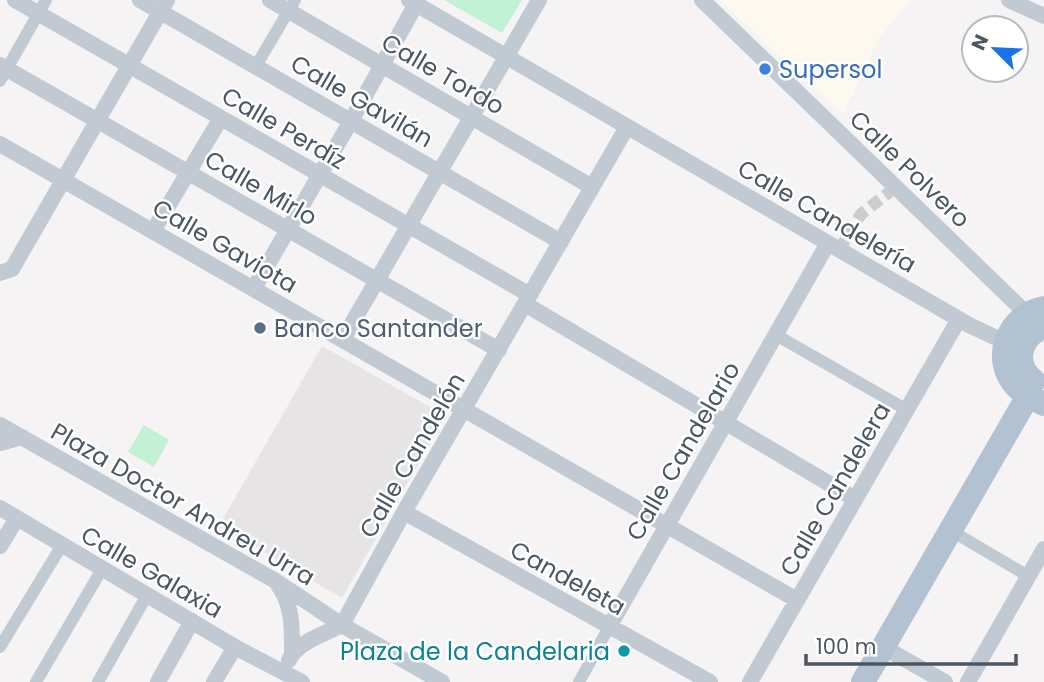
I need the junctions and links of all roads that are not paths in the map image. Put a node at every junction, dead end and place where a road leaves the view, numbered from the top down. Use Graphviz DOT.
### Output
graph roads {
  1 [pos="15,0"];
  2 [pos="140,0"];
  3 [pos="270,0"];
  4 [pos="538,0"];
  5 [pos="702,0"];
  6 [pos="1009,0"];
  7 [pos="412,2"];
  8 [pos="292,5"];
  9 [pos="164,6"];
  10 [pos="42,7"];
  11 [pos="1044,16"];
  12 [pos="507,57"];
  13 [pos="381,64"];
  14 [pos="129,65"];
  15 [pos="256,66"];
  16 [pos="2,72"];
  17 [pos="472,117"];
  18 [pos="221,118"];
  19 [pos="97,120"];
  20 [pos="351,121"];
  21 [pos="627,127"];
  22 [pos="0,144"];
  23 [pos="188,173"];
  24 [pos="440,173"];
  25 [pos="319,174"];
  26 [pos="63,179"];
  27 [pos="592,187"];
  28 [pos="409,226"];
  29 [pos="287,229"];
  30 [pos="153,231"];
  31 [pos="561,242"];
  32 [pos="828,243"];
  33 [pos="0,273"];
  34 [pos="377,281"];
  35 [pos="254,288"];
  36 [pos="528,299"];
  37 [pos="1038,316"];
  38 [pos="959,319"];
  39 [pos="776,335"];
  40 [pos="343,339"];
  41 [pos="1005,342"];
  42 [pos="499,350"];
  43 [pos="1039,397"];
  44 [pos="465,408"];
  45 [pos="907,410"];
  46 [pos="726,423"];
  47 [pos="0,425"];
  48 [pos="22,437"];
  49 [pos="0,443"];
  50 [pos="855,499"];
  51 [pos="0,508"];
  52 [pos="404,512"];
  53 [pos="16,518"];
  54 [pos="667,525"];
  55 [pos="950,530"];
  56 [pos="62,545"];
  57 [pos="0,546"];
  58 [pos="1044,549"];
  59 [pos="102,569"];
  60 [pos="1028,576"];
  61 [pos="274,580"];
  62 [pos="147,595"];
  63 [pos="797,600"];
  64 [pos="192,621"];
  65 [pos="342,625"];
  66 [pos="609,627"];
  67 [pos="0,647"];
  68 [pos="235,647"];
  69 [pos="883,647"];
  70 [pos="292,653"];
  71 [pos="284,671"];
  72 [pos="36,682"];
  73 [pos="98,682"];
  74 [pos="158,682"];
  75 [pos="214,682"];
  76 [pos="302,682"];
  77 [pos="442,682"];
  78 [pos="579,682"];
  79 [pos="710,682"];
  80 [pos="750,682"];
  81 [pos="863,682"];
  82 [pos="945,682"];
  83 [pos="968,682"];
  1 -- 10 [label="street, Calle Perdíz"];
  2 -- 9 [label="street, Calle Gavilán"];
  3 -- 8 [label="street, Calle Tordo"];
  4 -- 12 [label="street"];
  5 -- 37 [label="street, Calle Polvero"];
  6 -- 11 [label="street"];
  7 -- 12 [label="street, Calle Candelería"];
  7 -- 13 [label="street"];
  8 -- 13 [label="street, Calle Tordo"];
  8 -- 15 [label="street"];
  9 -- 14 [label="street"];
  9 -- 15 [label="street, Calle Gavilán"];
  10 -- 14 [label="street, Calle Perdíz"];
  10 -- 16 [label="street"];
  12 -- 17 [label="street"];
  12 -- 21 [label="street, Calle Candelería"];
  13 -- 17 [label="street, Calle Tordo"];
  13 -- 20 [label="street"];
  14 -- 18 [label="street, Calle Perdíz"];
  14 -- 19 [label="street"];
  15 -- 20 [label="street, Calle Gavilán"];
  16 -- 19 [label="street, Calle Mirlo"];
  17 -- 24 [label="street"];
  17 -- 27 [label="street, Calle Tordo"];
  18 -- 23 [label="street"];
  18 -- 25 [label="street, Calle Perdíz"];
  19 -- 23 [label="street, Calle Mirlo"];
  19 -- 26 [label="street"];
  20 -- 24 [label="street, Calle Gavilán"];
  20 -- 25 [label="street"];
  21 -- 27 [label="street, Calle Candelón"];
  21 -- 32 [label="street, Calle Candelería"];
  22 -- 26 [label="street, Calle Gaviota"];
  23 -- 29 [label="street, Calle Mirlo"];
  23 -- 30 [label="street"];
  24 -- 28 [label="street"];
  24 -- 31 [label="street, Calle Gavilán"];
  25 -- 28 [label="street, Calle Perdíz"];
  25 -- 29 [label="street"];
  26 -- 30 [label="street, Calle Gaviota"];
  26 -- 33 [label="street"];
  27 -- 31 [label="street, Calle Candelón"];
  28 -- 34 [label="street"];
  28 -- 36 [label="street, Calle Perdíz"];
  29 -- 34 [label="street, Calle Mirlo"];
  29 -- 35 [label="street"];
  30 -- 35 [label="street, Calle Gaviota"];
  31 -- 36 [label="street, Calle Candelón"];
  32 -- 38 [label="street, Calle Candelería"];
  32 -- 39 [label="street, Calle Candelario"];
  34 -- 40 [label="street"];
  34 -- 42 [label="street, Calle Mirlo"];
  35 -- 40 [label="street, Calle Gaviota"];
  36 -- 42 [label="street, Calle Candelón"];
  36 -- 46 [label="street, Calle Perdíz"];
  37 -- 41 [label="main road"];
  37 -- 43 [label="main road"];
  38 -- 41 [label="street, Calle Candelería"];
  38 -- 45 [label="street, Calle Candelera"];
  39 -- 45 [label="street"];
  39 -- 46 [label="street, Calle Candelario"];
  40 -- 44 [label="street, Calle Gaviota"];
  41 -- 43 [label="main road"];
  42 -- 44 [label="street, Calle Candelón"];
  43 -- 55 [label="main road"];
  44 -- 52 [label="street, Calle Candelón"];
  44 -- 54 [label="street, Calle Gaviota"];
  45 -- 50 [label="street, Calle Candelera"];
  46 -- 50 [label="street, Calle Perdíz"];
  46 -- 54 [label="street, Calle Candelario"];
  47 -- 48 [label="street, Plaza Doctor Andreu Urra"];
  48 -- 49 [label="street"];
  48 -- 61 [label="street, Plaza Doctor Andreu Urra"];
  50 -- 63 [label="street, Calle Candelera"];
  51 -- 53 [label="street, Calle Galaxia"];
  52 -- 65 [label="street, Calle Candelón"];
  52 -- 66 [label="street, Candeleta"];
  53 -- 56 [label="street, Calle Galaxia"];
  53 -- 57 [label="street"];
  54 -- 63 [label="street, Calle Gaviota"];
  54 -- 66 [label="street, Calle Candelario"];
  55 -- 60 [label="street"];
  55 -- 69 [label="main road"];
  56 -- 59 [label="street, Calle Galaxia"];
  56 -- 67 [label="street"];
  58 -- 60 [label="street"];
  59 -- 62 [label="street, Calle Galaxia"];
  59 -- 72 [label="street"];
  60 -- 83 [label="street"];
  61 -- 65 [label="street, Plaza Doctor Andreu Urra"];
  61 -- 70 [label="street"];
  62 -- 64 [label="street, Calle Galaxia"];
  62 -- 73 [label="street"];
  63 -- 80 [label="street, Calle Candelera"];
  64 -- 68 [label="street, Calle Galaxia"];
  64 -- 74 [label="street"];
  65 -- 70 [label="street"];
  65 -- 77 [label="street, Plaza Doctor Andreu Urra"];
  66 -- 78 [label="street, Calle Candelario"];
  66 -- 79 [label="street, Candeleta"];
  68 -- 71 [label="street, Calle Galaxia"];
  68 -- 75 [label="street"];
  69 -- 81 [label="main road"];
  69 -- 82 [label="street"];
  70 -- 71 [label="street"];
  71 -- 76 [label="street, Calle Galaxia"];
}
